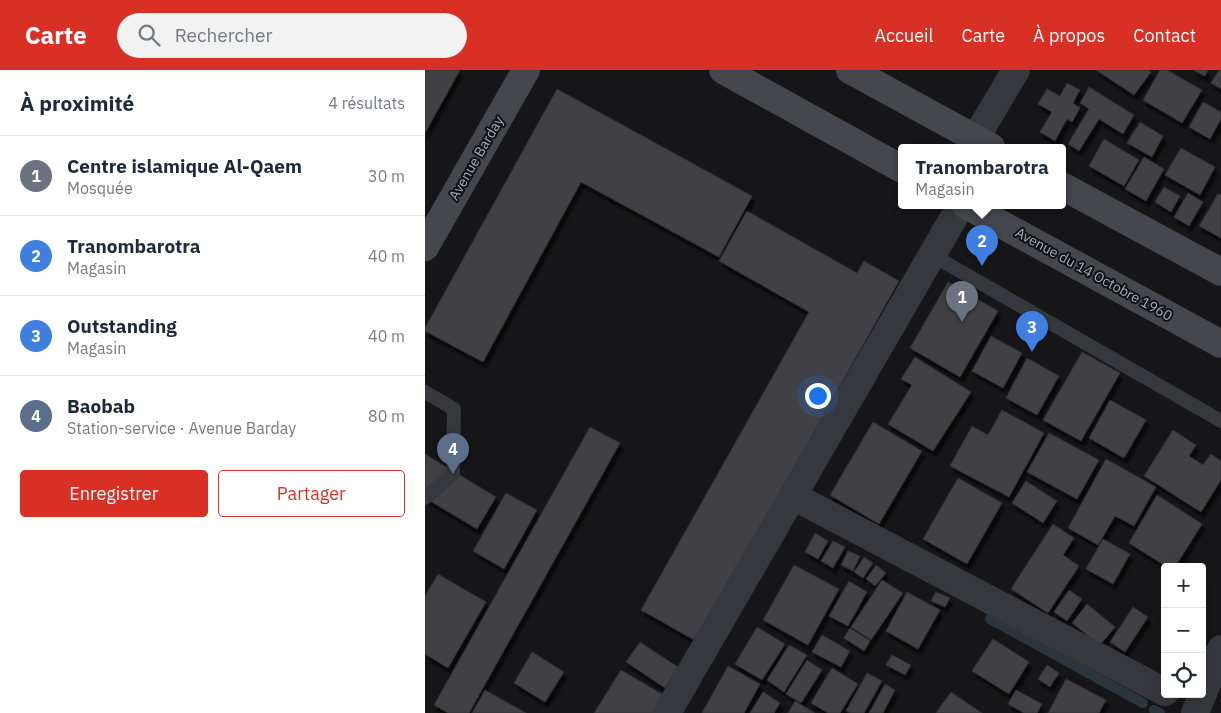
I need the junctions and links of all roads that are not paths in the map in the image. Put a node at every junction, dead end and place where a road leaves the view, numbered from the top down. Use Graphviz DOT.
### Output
graph roads {
  1 [pos="526,70"];
  2 [pos="723,70"];
  3 [pos="850,70"];
  4 [pos="1016,70"];
  5 [pos="983,143"];
  6 [pos="898,167"];
  7 [pos="1066,188"];
  8 [pos="959,209"];
  9 [pos="973,209"];
  10 [pos="425,247"];
  11 [pos="932,255"];
  12 [pos="1221,272"];
  13 [pos="1221,344"];
  14 [pos="425,392"];
  15 [pos="1221,421"];
  16 [pos="793,496"];
  17 [pos="425,498"];
  18 [pos="1221,649"];
  19 [pos="1161,690"];
  20 [pos="1175,698"];
  21 [pos="1199,712"];
  22 [pos="667,713"];
  1 -- 10 [label="main road, Avenue Barday"];
  2 -- 6 [label="main road"];
  3 -- 5 [label="main road"];
  4 -- 5 [label="street"];
  7 -- 12 [label="main road"];
  8 -- 11 [label="street"];
  9 -- 13 [label="main road, Avenue du 14 Octobre 1960"];
  11 -- 15 [label="lane"];
  11 -- 16 [label="street"];
  14 -- 17 [label="lane"];
  16 -- 19 [label="street"];
  16 -- 22 [label="street"];
  18 -- 21 [label="street"];
  20 -- 21 [label="street"];
}
